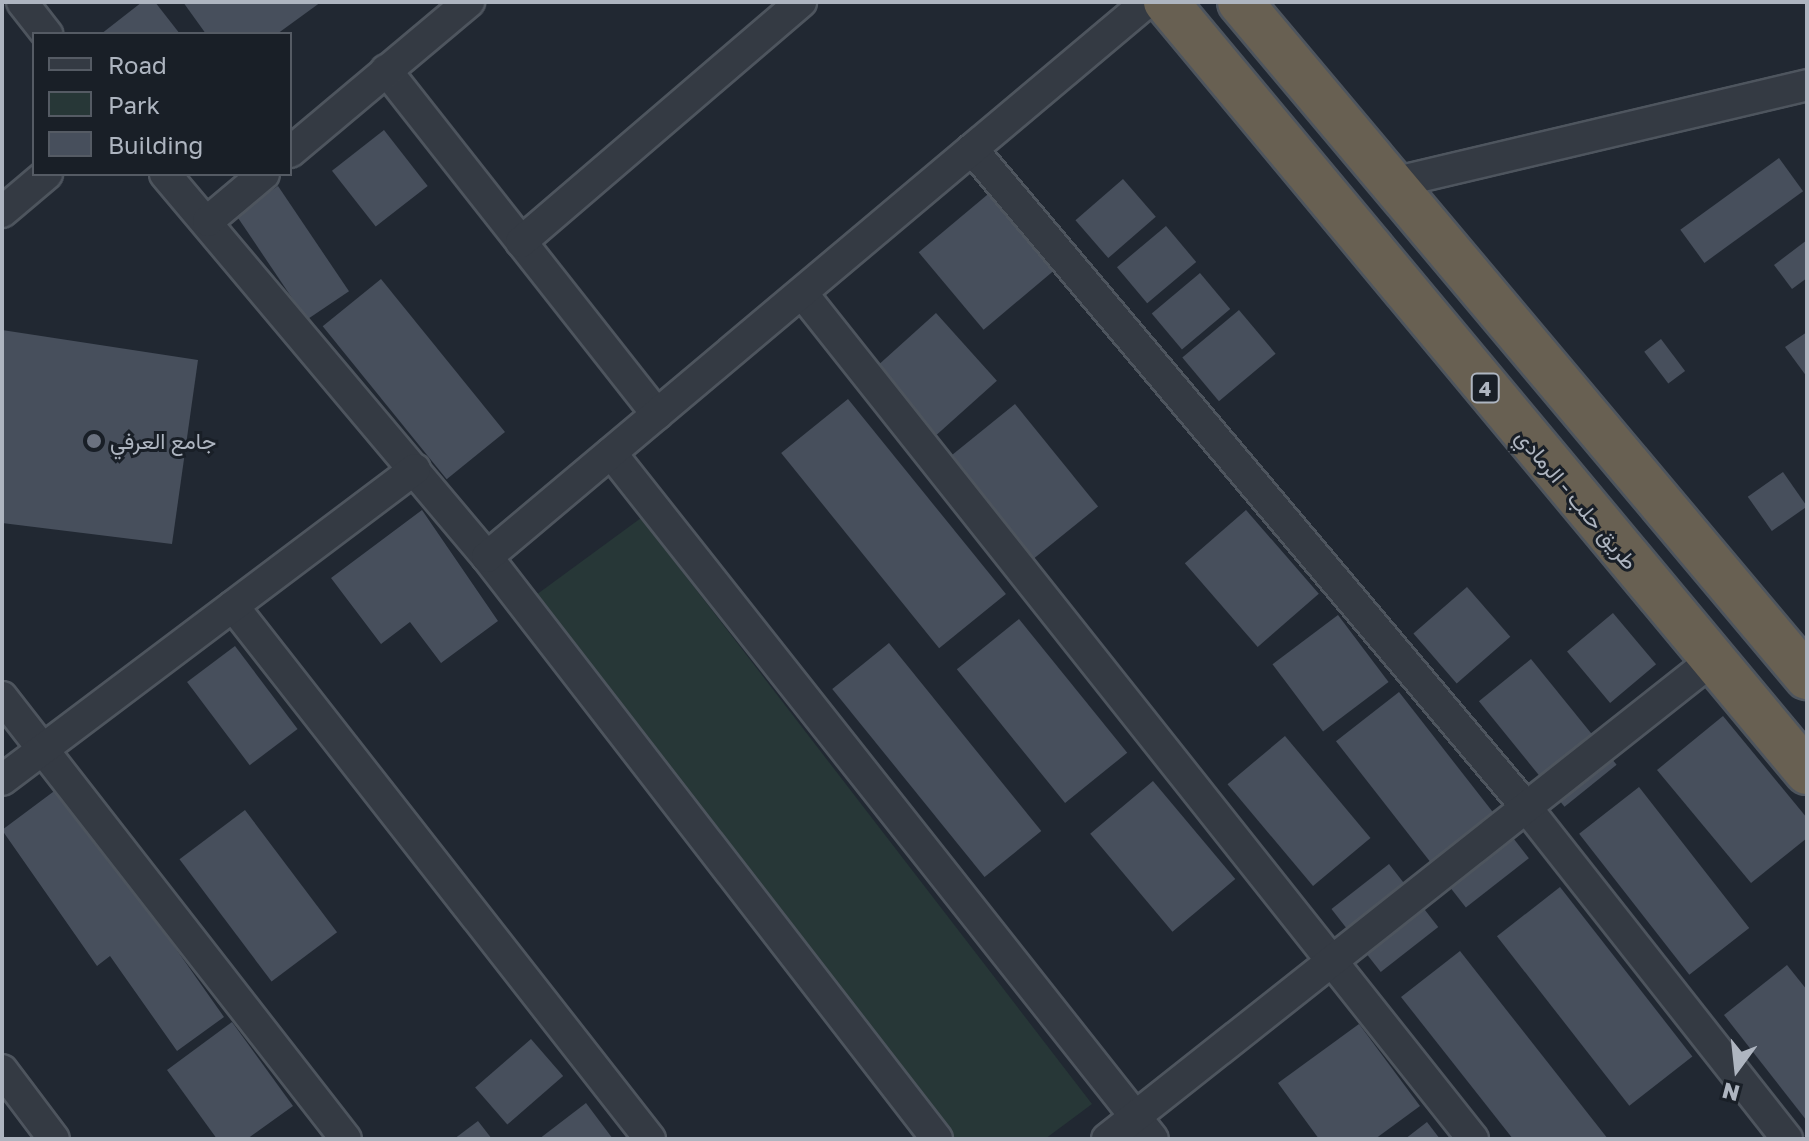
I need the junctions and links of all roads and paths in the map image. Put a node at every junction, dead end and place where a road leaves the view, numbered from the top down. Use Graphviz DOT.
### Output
graph roads {
  1 [pos="469,2"];
  2 [pos="801,2"];
  3 [pos="1147,2"];
  4 [pos="1166,2"];
  5 [pos="1240,2"];
  6 [pos="386,70"];
  7 [pos="1807,85"];
  8 [pos="972,149"];
  9 [pos="292,150"];
  10 [pos="45,176"];
  11 [pos="167,176"];
  12 [pos="262,176"];
  13 [pos="1393,183"];
  14 [pos="2,212"];
  15 [pos="208,221"];
  16 [pos="521,242"];
  17 [pos="802,293"];
  18 [pos="657,414"];
  19 [pos="611,453"];
  20 [pos="415,469"];
  21 [pos="487,557"];
  22 [pos="233,606"];
  23 [pos="1711,661"];
  24 [pos="1807,677"];
  25 [pos="2,697"];
  26 [pos="42,750"];
  27 [pos="1807,772"];
  28 [pos="2,780"];
  29 [pos="1526,807"];
  30 [pos="1333,961"];
  31 [pos="2,1070"];
  32 [pos="1144,1128"];
  33 [pos="54,1139"];
  34 [pos="346,1139"];
  35 [pos="650,1139"];
  36 [pos="937,1139"];
  37 [pos="1107,1139"];
  38 [pos="1473,1139"];
  39 [pos="1787,1139"];
  1 -- 6 [label="street"];
  2 -- 16 [label="street"];
  3 -- 8 [label="street"];
  4 -- 23 [label="highway, طريق حلب - الرمادي / 4"];
  5 -- 13 [label="highway"];
  6 -- 9 [label="street"];
  6 -- 16 [label="street"];
  7 -- 13 [label="street"];
  8 -- 17 [label="street"];
  8 -- 29 [label="street"];
  10 -- 14 [label="street"];
  11 -- 15 [label="street"];
  12 -- 15 [label="street"];
  13 -- 24 [label="highway"];
  15 -- 20 [label="street"];
  16 -- 18 [label="street"];
  17 -- 18 [label="street"];
  17 -- 30 [label="street"];
  18 -- 19 [label="street"];
  19 -- 21 [label="street"];
  19 -- 32 [label="street"];
  20 -- 21 [label="street"];
  20 -- 22 [label="street"];
  21 -- 36 [label="street"];
  22 -- 26 [label="street"];
  22 -- 35 [label="street"];
  23 -- 27 [label="highway, طريق حلب - الرمادي / 4"];
  23 -- 29 [label="street"];
  25 -- 26 [label="street"];
  26 -- 28 [label="street"];
  26 -- 34 [label="street"];
  29 -- 30 [label="street"];
  29 -- 39 [label="street"];
  30 -- 32 [label="street"];
  30 -- 38 [label="street"];
  31 -- 33 [label="street"];
  32 -- 37 [label="street"];
}
